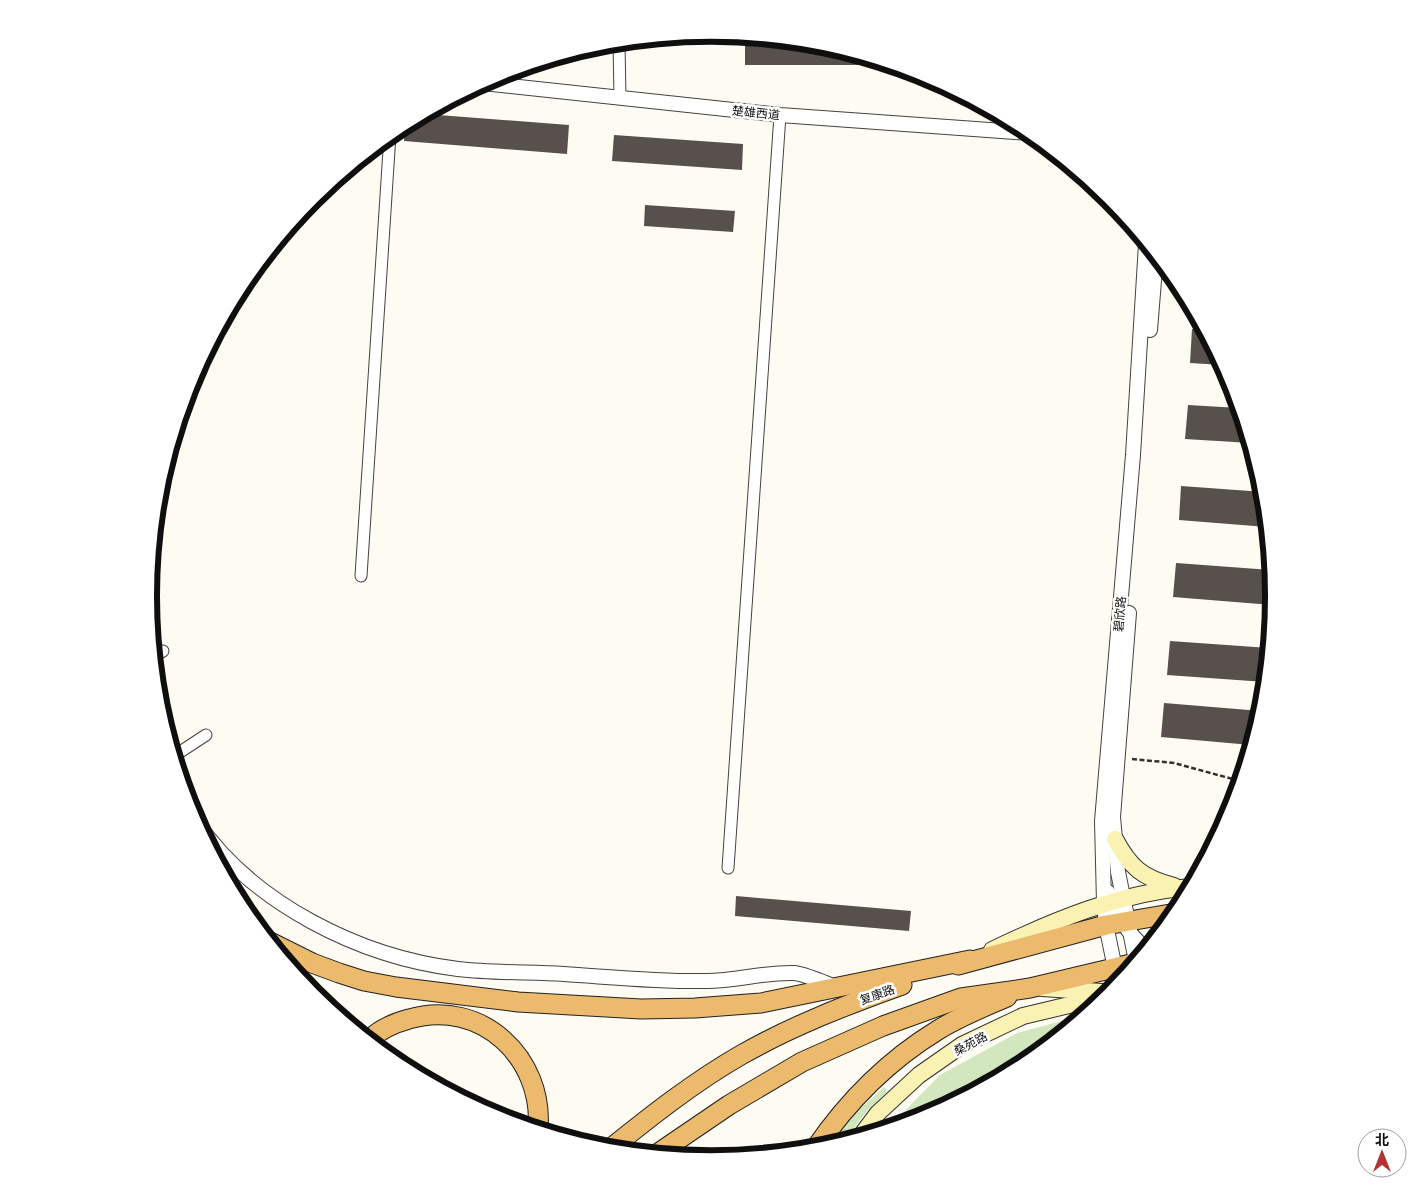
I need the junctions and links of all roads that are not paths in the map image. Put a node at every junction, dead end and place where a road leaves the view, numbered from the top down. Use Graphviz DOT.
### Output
graph roads {
  1 [pos="619,50"];
  2 [pos="498,86"];
  3 [pos="620,98"];
  4 [pos="780,115"];
  5 [pos="1012,132"];
  6 [pos="389,146"];
  7 [pos="1145,252"];
  8 [pos="1155,265"];
  9 [pos="361,576"];
  10 [pos="206,735"];
  11 [pos="180,752"];
  12 [pos="1114,839"];
  13 [pos="217,848"];
  14 [pos="728,868"];
  15 [pos="1183,886"];
  16 [pos="1182,887"];
  17 [pos="1113,901"];
  18 [pos="1164,916"];
  19 [pos="1122,926"];
  20 [pos="1142,945"];
  21 [pos="283,948"];
  22 [pos="1133,955"];
  23 [pos="970,960"];
  24 [pos="1116,975"];
  25 [pos="840,988"];
  26 [pos="1030,988"];
  27 [pos="1099,991"];
  28 [pos="1090,1000"];
  29 [pos="374,1036"];
  30 [pos="538,1123"];
  31 [pos="867,1128"];
  32 [pos="822,1139"];
  33 [pos="619,1143"];
  34 [pos="666,1148"];
  1 -- 3 [label="street"];
  2 -- 3 [label="street, 楚雄西道"];
  3 -- 4 [label="street, 楚雄西道"];
  4 -- 5 [label="street, 楚雄西道"];
  4 -- 14 [label="street"];
  6 -- 9 [label="street"];
  7 -- 17 [label="street, 碧欣路"];
  8 -- 12 [label="street, 碧欣路"];
  10 -- 11 [label="street"];
  12 -- 15 [label="main road"];
  12 -- 17 [label="street, 碧欣路"];
  13 -- 25 [label="street"];
  16 -- 17 [label="main road"];
  17 -- 19 [label="street, 碧欣路"];
  17 -- 19 [label="street, 碧欣路"];
  17 -- 23 [label="main road"];
  18 -- 19 [label="highway, 复康路"];
  19 -- 20 [label="street"];
  19 -- 22 [label="street, 碧欣路"];
  19 -- 23 [label="highway, 复康路"];
  19 -- 24 [label="street, 碧欣路"];
  21 -- 25 [label="highway"];
  23 -- 25 [label="highway"];
  23 -- 33 [label="highway, 复康路"];
  24 -- 26 [label="highway"];
  26 -- 27 [label="main road"];
  26 -- 32 [label="highway"];
  26 -- 34 [label="highway"];
  28 -- 31 [label="main road, 桑苑路"];
  29 -- 30 [label="highway"];
}
